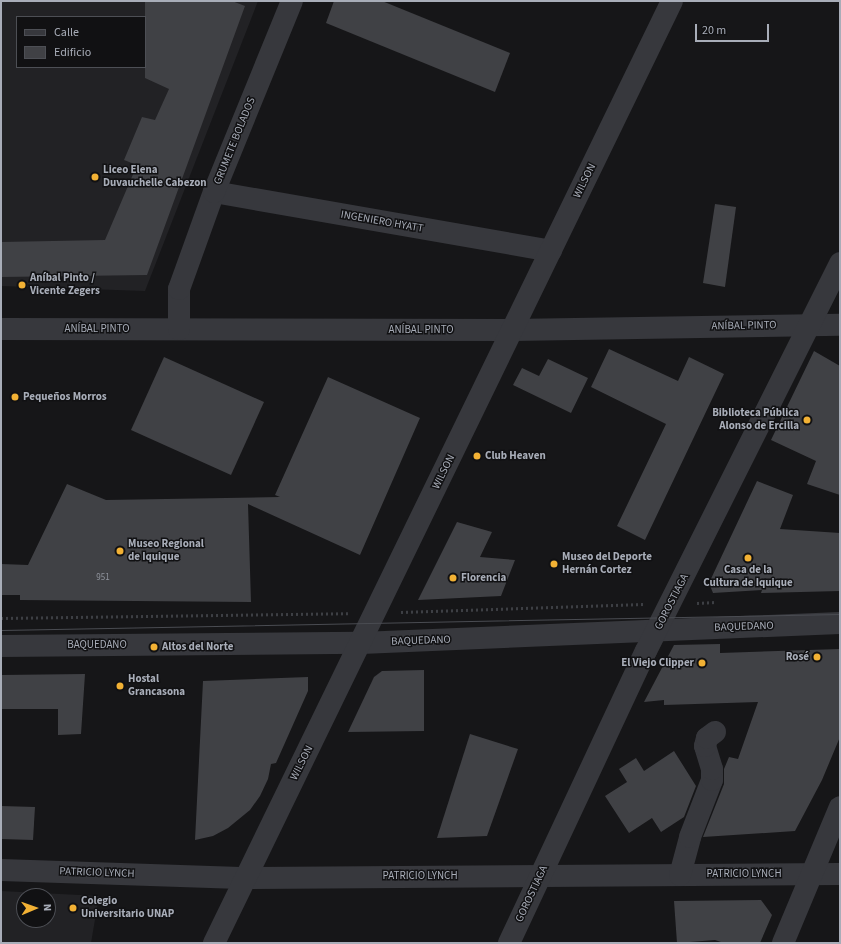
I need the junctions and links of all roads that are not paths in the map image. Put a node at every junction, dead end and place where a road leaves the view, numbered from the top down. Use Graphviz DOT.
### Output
graph roads {
  1 [pos="292,1"];
  2 [pos="672,1"];
  3 [pos="214,192"];
  4 [pos="550,251"];
  5 [pos="840,263"];
  6 [pos="809,325"];
  7 [pos="840,325"];
  8 [pos="1,329"];
  9 [pos="180,330"];
  10 [pos="512,330"];
  11 [pos="840,623"];
  12 [pos="657,631"];
  13 [pos="361,643"];
  14 [pos="1,646"];
  15 [pos="715,732"];
  16 [pos="840,807"];
  17 [pos="1,870"];
  18 [pos="811,874"];
  19 [pos="840,874"];
  20 [pos="680,875"];
  21 [pos="541,876"];
  22 [pos="248,878"];
  23 [pos="214,943"];
  24 [pos="509,943"];
  25 [pos="783,943"];
  1 -- 3 [label="street, GRUMETE BOLADOS"];
  2 -- 4 [label="street, WILSON"];
  3 -- 4 [label="street, INGENIERO HYATT"];
  3 -- 9 [label="street, GRUMETE BOLADOS"];
  4 -- 10 [label="street, WILSON"];
  5 -- 6 [label="street, GOROSTIAGA"];
  6 -- 7 [label="street, ANÍBAL PINTO"];
  6 -- 10 [label="street, ANÍBAL PINTO"];
  6 -- 12 [label="street, GOROSTIAGA"];
  8 -- 9 [label="street, ANÍBAL PINTO"];
  9 -- 10 [label="street, ANÍBAL PINTO"];
  10 -- 13 [label="street, WILSON"];
  11 -- 12 [label="street, BAQUEDANO"];
  12 -- 13 [label="street, BAQUEDANO"];
  12 -- 21 [label="street, GOROSTIAGA"];
  13 -- 14 [label="street, BAQUEDANO"];
  13 -- 22 [label="street, WILSON"];
  15 -- 20 [label="street"];
  16 -- 18 [label="street"];
  17 -- 22 [label="street, PATRICIO LYNCH"];
  18 -- 19 [label="street, PATRICIO LYNCH"];
  18 -- 20 [label="street, PATRICIO LYNCH"];
  18 -- 25 [label="street"];
  20 -- 21 [label="street, PATRICIO LYNCH"];
  21 -- 22 [label="street, PATRICIO LYNCH"];
  21 -- 24 [label="street, GOROSTIAGA"];
  22 -- 23 [label="street, WILSON"];
}
